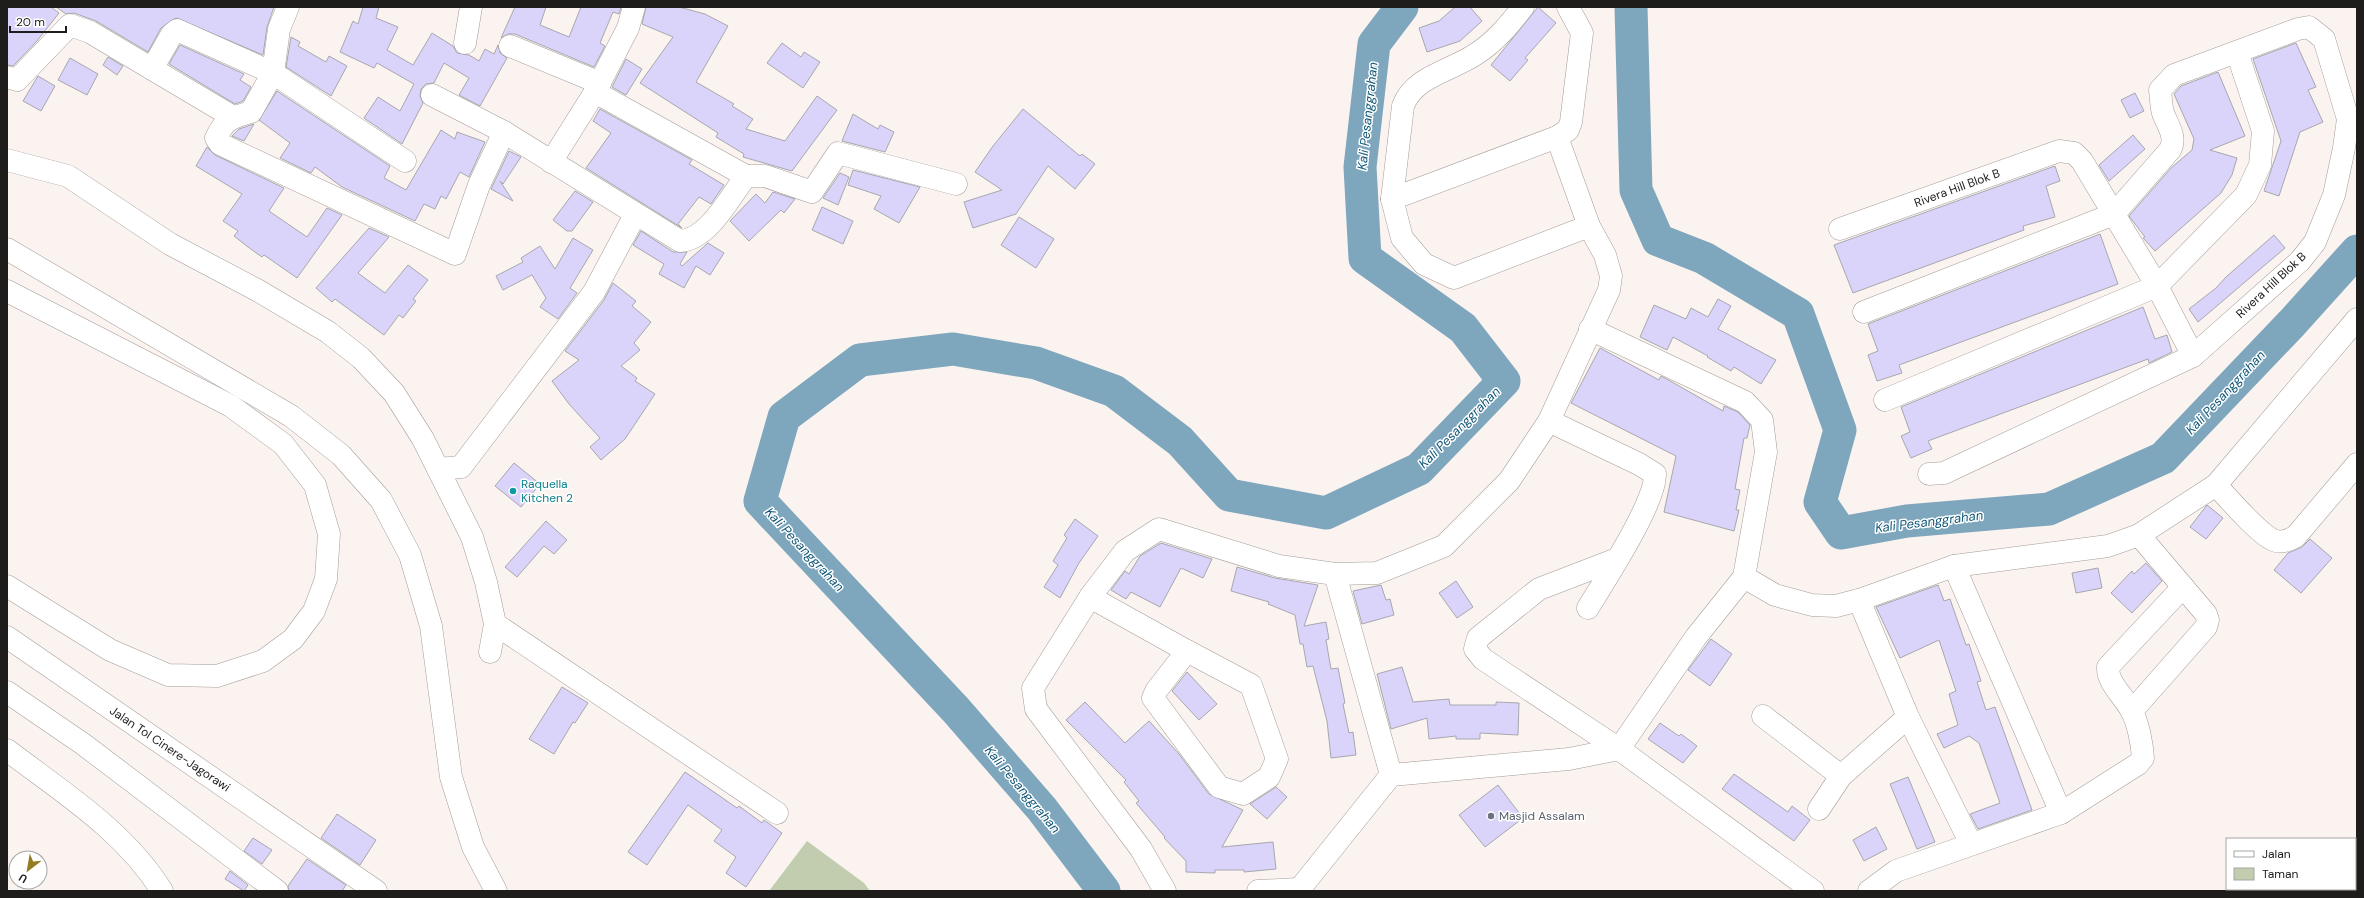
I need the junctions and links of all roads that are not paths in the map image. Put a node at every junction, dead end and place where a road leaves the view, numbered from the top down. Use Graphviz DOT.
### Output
graph roads {
  1 [pos="288,7"];
  2 [pos="471,7"];
  3 [pos="634,7"];
  4 [pos="1523,7"];
  5 [pos="1568,7"];
  6 [pos="465,43"];
  7 [pos="510,46"];
  8 [pos="2237,52"];
  9 [pos="152,69"];
  10 [pos="273,73"];
  11 [pos="7,77"];
  12 [pos="598,88"];
  13 [pos="432,95"];
  14 [pos="233,117"];
  15 [pos="2352,118"];
  16 [pos="504,132"];
  17 [pos="1557,138"];
  18 [pos="7,160"];
  19 [pos="405,161"];
  20 [pos="551,162"];
  21 [pos="746,176"];
  22 [pos="956,184"];
  23 [pos="1392,200"];
  24 [pos="635,214"];
  25 [pos="2114,214"];
  26 [pos="1589,226"];
  27 [pos="1840,229"];
  28 [pos="7,249"];
  29 [pos="2157,286"];
  30 [pos="7,291"];
  31 [pos="1864,312"];
  32 [pos="2357,319"];
  33 [pos="1590,329"];
  34 [pos="2193,356"];
  35 [pos="1885,400"];
  36 [pos="1549,421"];
  37 [pos="2357,464"];
  38 [pos="438,469"];
  39 [pos="1929,474"];
  40 [pos="2216,485"];
  41 [pos="2139,535"];
  42 [pos="1617,559"];
  43 [pos="1954,566"];
  44 [pos="1335,574"];
  45 [pos="1744,577"];
  46 [pos="7,586"];
  47 [pos="2183,587"];
  48 [pos="1090,597"];
  49 [pos="1859,600"];
  50 [pos="1588,608"];
  51 [pos="495,624"];
  52 [pos="7,637"];
  53 [pos="1187,651"];
  54 [pos="490,652"];
  55 [pos="7,692"];
  56 [pos="2132,711"];
  57 [pos="1763,716"];
  58 [pos="1908,717"];
  59 [pos="1619,749"];
  60 [pos="7,750"];
  61 [pos="1391,775"];
  62 [pos="1841,776"];
  63 [pos="1819,809"];
  64 [pos="777,813"];
  65 [pos="2061,813"];
  66 [pos="1971,844"];
  67 [pos="1298,890"];
  68 [pos="162,891"];
  69 [pos="277,891"];
  70 [pos="376,891"];
  71 [pos="496,891"];
  72 [pos="1164,891"];
  73 [pos="1258,891"];
  74 [pos="1813,891"];
  75 [pos="1869,891"];
  1 -- 10 [label="main road"];
  2 -- 6 [label="main road"];
  3 -- 12 [label="main road"];
  4 -- 23 [label="main road"];
  5 -- 17 [label="main road"];
  7 -- 12 [label="main road"];
  8 -- 15 [label="main road, Rivera Hill Blok B"];
  8 -- 25 [label="main road, Rivera Hill Blok B"];
  8 -- 29 [label="main road"];
  9 -- 10 [label="main road"];
  9 -- 11 [label="main road"];
  9 -- 14 [label="main road"];
  10 -- 14 [label="main road"];
  10 -- 19 [label="main road"];
  12 -- 20 [label="main road"];
  12 -- 21 [label="main road"];
  13 -- 16 [label="main road"];
  14 -- 16 [label="main road"];
  15 -- 34 [label="main road, Rivera Hill Blok B"];
  16 -- 20 [label="main road"];
  17 -- 23 [label="main road"];
  17 -- 26 [label="main road"];
  18 -- 38 [label="main road"];
  20 -- 24 [label="main road"];
  21 -- 22 [label="main road"];
  21 -- 24 [label="main road"];
  23 -- 26 [label="main road"];
  24 -- 38 [label="main road"];
  25 -- 27 [label="main road, Rivera Hill Blok B"];
  25 -- 29 [label="main road, Rivera Hill Blok B"];
  25 -- 31 [label="main road, Rivera Hill Blok B"];
  26 -- 33 [label="main road"];
  28 -- 71 [label="main road"];
  29 -- 34 [label="main road, Rivera Hill Blok B"];
  29 -- 35 [label="main road"];
  30 -- 46 [label="main road"];
  32 -- 40 [label="main road"];
  33 -- 36 [label="main road"];
  33 -- 45 [label="main road"];
  34 -- 39 [label="main road, Rivera Hill Blok B"];
  36 -- 42 [label="main road"];
  36 -- 44 [label="main road"];
  37 -- 40 [label="main road"];
  38 -- 51 [label="main road"];
  40 -- 41 [label="main road"];
  41 -- 43 [label="main road"];
  41 -- 47 [label="main road"];
  42 -- 50 [label="main road"];
  42 -- 59 [label="main road"];
  43 -- 49 [label="main road"];
  43 -- 65 [label="main road"];
  44 -- 48 [label="main road"];
  44 -- 61 [label="main road"];
  45 -- 49 [label="main road"];
  45 -- 59 [label="main road"];
  47 -- 56 [label="main road"];
  47 -- 56 [label="main road"];
  48 -- 53 [label="main road"];
  48 -- 72 [label="main road"];
  49 -- 58 [label="main road"];
  51 -- 54 [label="main road"];
  51 -- 64 [label="main road"];
  52 -- 70 [label="main road, Jalan Tol Cinere-Jagorawi"];
  53 -- 53 [label="main road"];
  55 -- 69 [label="main road"];
  56 -- 65 [label="main road"];
  57 -- 62 [label="main road"];
  58 -- 62 [label="main road"];
  58 -- 66 [label="main road"];
  59 -- 61 [label="main road"];
  59 -- 74 [label="main road"];
  60 -- 68 [label="main road"];
  61 -- 67 [label="main road"];
  62 -- 63 [label="main road"];
  65 -- 66 [label="main road"];
  66 -- 75 [label="main road"];
  67 -- 73 [label="main road"];
}
